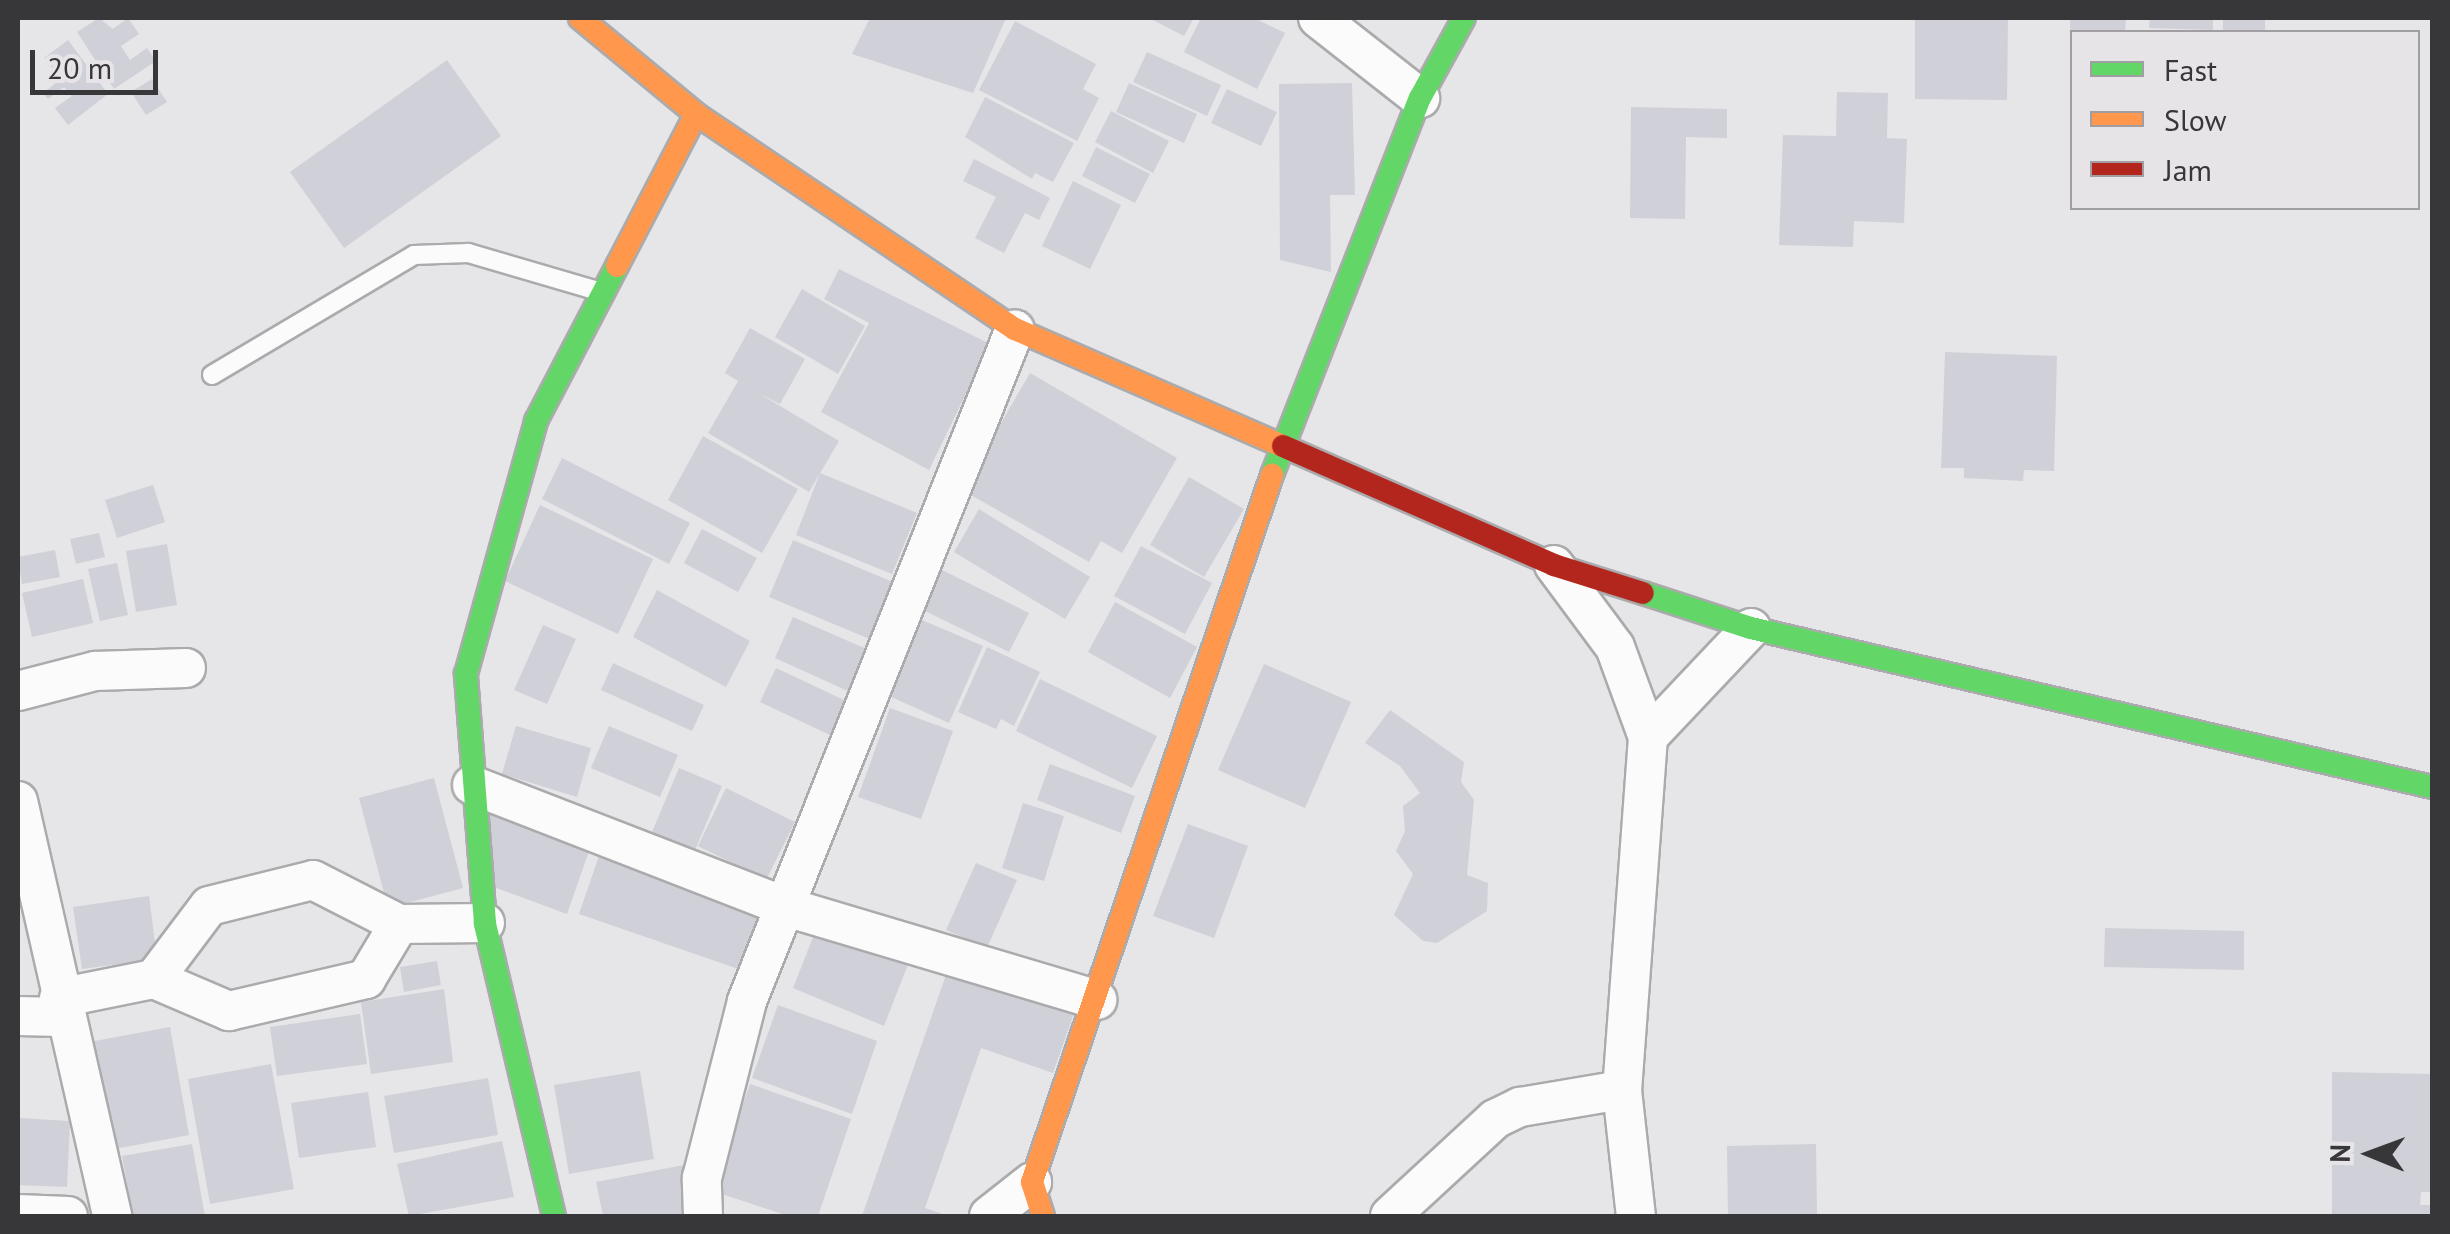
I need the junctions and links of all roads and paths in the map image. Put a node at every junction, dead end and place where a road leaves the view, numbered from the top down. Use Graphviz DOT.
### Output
graph roads {
  1 [pos="580,18"];
  2 [pos="1318,18"];
  3 [pos="1464,18"];
  4 [pos="1420,98"];
  5 [pos="696,114"];
  6 [pos="603,292"];
  7 [pos="1015,328"];
  8 [pos="212,375"];
  9 [pos="1281,448"];
  10 [pos="1554,564"];
  11 [pos="1751,628"];
  12 [pos="186,668"];
  13 [pos="18,691"];
  14 [pos="1648,736"];
  15 [pos="472,785"];
  16 [pos="2432,787"];
  17 [pos="18,802"];
  18 [pos="786,907"];
  19 [pos="399,924"];
  20 [pos="485,924"];
  21 [pos="154,979"];
  22 [pos="1096,1000"];
  23 [pos="60,1007"];
  24 [pos="18,1016"];
  25 [pos="1622,1090"];
  26 [pos="1038,1199"];
  27 [pos="18,1214"];
  28 [pos="68,1216"];
  29 [pos="112,1216"];
  30 [pos="554,1216"];
  31 [pos="702,1216"];
  32 [pos="989,1216"];
  33 [pos="1390,1216"];
  34 [pos="1636,1216"];
  1 -- 5 [label="street"];
  2 -- 4 [label="street"];
  3 -- 4 [label="street"];
  4 -- 9 [label="street"];
  5 -- 6 [label="street"];
  5 -- 7 [label="street"];
  6 -- 8 [label="lane"];
  6 -- 15 [label="street"];
  7 -- 9 [label="street"];
  7 -- 18 [label="street"];
  9 -- 10 [label="street"];
  9 -- 22 [label="street"];
  10 -- 11 [label="street"];
  10 -- 14 [label="street"];
  11 -- 14 [label="street"];
  11 -- 16 [label="street"];
  12 -- 13 [label="street"];
  14 -- 25 [label="street"];
  15 -- 18 [label="street"];
  15 -- 20 [label="street"];
  17 -- 23 [label="street"];
  18 -- 22 [label="street"];
  18 -- 31 [label="street"];
  19 -- 20 [label="street"];
  19 -- 21 [label="street"];
  19 -- 21 [label="street"];
  20 -- 30 [label="street"];
  21 -- 23 [label="street"];
  22 -- 26 [label="street"];
  23 -- 24 [label="street"];
  23 -- 29 [label="street"];
  25 -- 33 [label="street"];
  25 -- 34 [label="street"];
  26 -- 32 [label="street"];
  27 -- 28 [label="street"];
}
